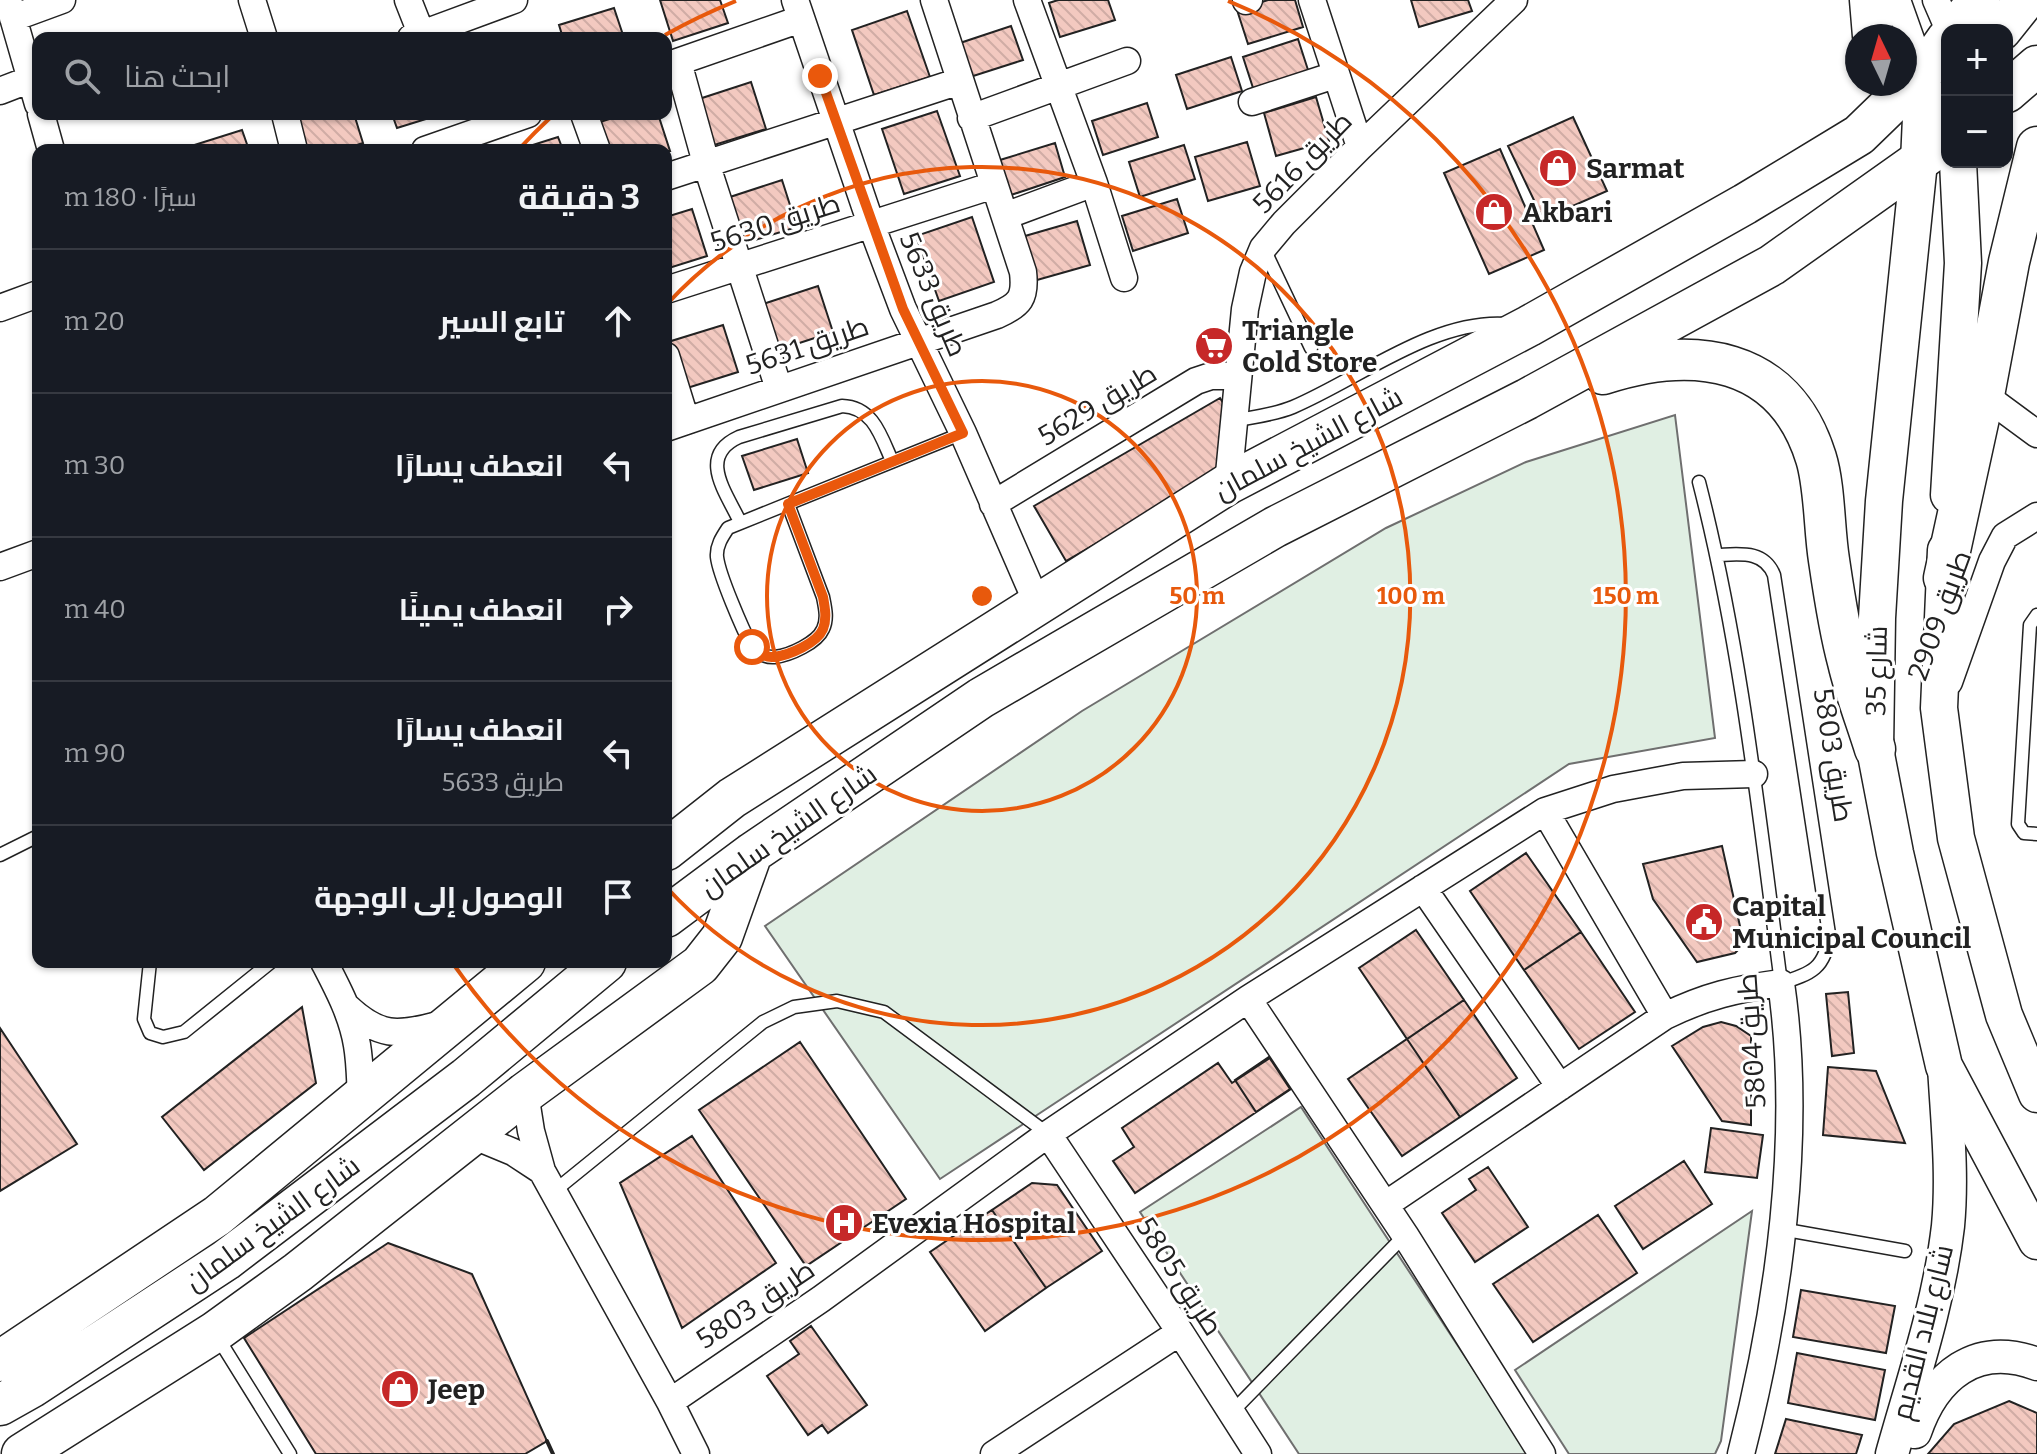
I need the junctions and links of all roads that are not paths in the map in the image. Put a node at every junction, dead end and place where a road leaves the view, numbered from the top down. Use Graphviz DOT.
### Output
graph roads {
  1 [pos="62,0"];
  2 [pos="252,0"];
  3 [pos="408,0"];
  4 [pos="514,0"];
  5 [pos="934,0"];
  6 [pos="1027,0"];
  7 [pos="1312,0"];
  8 [pos="1870,0"];
  9 [pos="1897,0"];
  10 [pos="1936,0"];
  11 [pos="1979,0"];
  12 [pos="2025,0"];
  13 [pos="1509,2"];
  14 [pos="11,9"];
  15 [pos="798,10"];
  16 [pos="1872,24"];
  17 [pos="1949,24"];
  18 [pos="1957,24"];
  19 [pos="2006,24"];
  20 [pos="262,32"];
  21 [pos="415,32"];
  22 [pos="427,32"];
  23 [pos="1127,61"];
  24 [pos="672,64"];
  25 [pos="1941,64"];
  26 [pos="2037,66"];
  27 [pos="1335,75"];
  28 [pos="32,81"];
  29 [pos="960,81"];
  30 [pos="1058,86"];
  31 [pos="2013,87"];
  32 [pos="1935,88"];
  33 [pos="0,91"];
  34 [pos="32,91"];
  35 [pos="1862,96"];
  36 [pos="1252,102"];
  37 [pos="971,118"];
  38 [pos="43,120"];
  39 [pos="286,120"];
  40 [pos="511,120"];
  41 [pos="586,120"];
  42 [pos="835,123"];
  43 [pos="49,144"];
  44 [pos="292,144"];
  45 [pos="442,144"];
  46 [pos="595,144"];
  47 [pos="1360,147"];
  48 [pos="2037,147"];
  49 [pos="1941,155"];
  50 [pos="706,163"];
  51 [pos="1807,166"];
  52 [pos="1944,168"];
  53 [pos="672,175"];
  54 [pos="1094,183"];
  55 [pos="994,185"];
  56 [pos="1005,216"];
  57 [pos="871,224"];
  58 [pos="1263,248"];
  59 [pos="739,267"];
  60 [pos="1124,278"];
  61 [pos="672,288"];
  62 [pos="32,296"];
  63 [pos="0,308"];
  64 [pos="1529,326"];
  65 [pos="916,341"];
  66 [pos="1311,348"];
  67 [pos="1238,375"];
  68 [pos="779,389"];
  69 [pos="1984,395"];
  70 [pos="672,397"];
  71 [pos="1527,399"];
  72 [pos="1233,421"];
  73 [pos="676,425"];
  74 [pos="963,433"];
  75 [pos="2037,434"];
  76 [pos="892,461"];
  77 [pos="1699,482"];
  78 [pos="1228,484"];
  79 [pos="788,504"];
  80 [pos="993,504"];
  81 [pos="2037,516"];
  82 [pos="740,522"];
  83 [pos="32,555"];
  84 [pos="1718,555"];
  85 [pos="0,567"];
  86 [pos="1944,578"];
  87 [pos="1037,603"];
  88 [pos="2037,615"];
  89 [pos="1939,708"];
  90 [pos="1875,749"];
  91 [pos="1754,774"];
  92 [pos="1545,811"];
  93 [pos="2037,834"];
  94 [pos="32,839"];
  95 [pos="672,845"];
  96 [pos="3,852"];
  97 [pos="752,853"];
  98 [pos="1423,888"];
  99 [pos="672,913"];
  100 [pos="149,968"];
  101 [pos="263,968"];
  102 [pos="327,968"];
  103 [pos="518,968"];
  104 [pos="599,968"];
  105 [pos="1781,983"];
  106 [pos="1248,999"];
  107 [pos="347,1007"];
  108 [pos="1665,1016"];
  109 [pos="449,1023"];
  110 [pos="1944,1066"];
  111 [pos="1560,1087"];
  112 [pos="525,1093"];
  113 [pos="2037,1094"];
  114 [pos="361,1097"];
  115 [pos="1048,1134"];
  116 [pos="472,1135"];
  117 [pos="547,1182"];
  118 [pos="1385,1205"];
  119 [pos="1781,1229"];
  120 [pos="1405,1235"];
  121 [pos="2037,1241"];
  122 [pos="1905,1251"];
  123 [pos="215,1332"];
  124 [pos="1180,1332"];
  125 [pos="0,1361"];
  126 [pos="2037,1364"];
  127 [pos="670,1402"];
  128 [pos="0,1405"];
  129 [pos="1231,1413"];
  130 [pos="22,1454"];
  131 [pos="290,1454"];
  132 [pos="696,1454"];
  133 [pos="994,1454"];
  134 [pos="1258,1454"];
  135 [pos="1542,1454"];
  136 [pos="1741,1454"];
  137 [pos="1892,1454"];
  138 [pos="1908,1454"];
  1 -- 14 [label="street"];
  2 -- 20 [label="street"];
  3 -- 21 [label="street"];
  4 -- 22 [label="street"];
  5 -- 29 [label="street, طريق 5631"];
  6 -- 30 [label="street"];
  7 -- 27 [label="street"];
  8 -- 16 [label="main road"];
  9 -- 32 [label="street"];
  10 -- 17 [label="street"];
  11 -- 18 [label="main road"];
  12 -- 19 [label="main road"];
  13 -- 47 [label="street, طريق 5616"];
  14 -- 28 [label="street"];
  15 -- 24 [label="street"];
  15 -- 42 [label="street, طريق 5633"];
  23 -- 30 [label="street"];
  24 -- 50 [label="street"];
  25 -- 32 [label="main road, شارع الشيخ سلمان"];
  26 -- 31 [label="main road"];
  27 -- 36 [label="street"];
  27 -- 47 [label="street"];
  29 -- 37 [label="street, طريق 5631"];
  29 -- 42 [label="street"];
  30 -- 37 [label="street"];
  30 -- 54 [label="street"];
  32 -- 49 [label="main road"];
  32 -- 51 [label="main road, شارع الشيخ سلمان"];
  33 -- 34 [label="street"];
  35 -- 51 [label="main road"];
  37 -- 55 [label="street, طريق 5631"];
  38 -- 43 [label="street"];
  39 -- 44 [label="street"];
  40 -- 45 [label="street"];
  41 -- 46 [label="street"];
  42 -- 50 [label="street"];
  42 -- 57 [label="street, طريق 5633"];
  47 -- 58 [label="street, طريق 5616"];
  48 -- 69 [label="main road"];
  49 -- 71 [label="main road, شارع الشيخ سلمان"];
  49 -- 90 [label="main road, شارع 35"];
  50 -- 53 [label="street"];
  50 -- 59 [label="street"];
  51 -- 64 [label="main road, شارع الشيخ سلمان"];
  52 -- 86 [label="main road"];
  54 -- 56 [label="street"];
  54 -- 60 [label="street"];
  55 -- 56 [label="street, طريق 5631"];
  55 -- 57 [label="street, طريق 5630"];
  56 -- 65 [label="street, طريق 5631"];
  57 -- 59 [label="street, طريق 5630"];
  57 -- 65 [label="street, طريق 5633"];
  58 -- 66 [label="lane"];
  58 -- 67 [label="street, طريق 5616"];
  59 -- 61 [label="street, طريق 5630"];
  59 -- 68 [label="street"];
  62 -- 63 [label="street"];
  64 -- 72 [label="lane"];
  64 -- 78 [label="main road, شارع الشيخ سلمان"];
  65 -- 68 [label="street, طريق 5631"];
  65 -- 74 [label="street, طريق 5633"];
  67 -- 72 [label="street, طريق 5616"];
  67 -- 80 [label="street, طريق 5629"];
  68 -- 73 [label="street, طريق 5631"];
  69 -- 75 [label="street"];
  69 -- 86 [label="main road"];
  70 -- 73 [label="street"];
  71 -- 90 [label="main road"];
  71 -- 97 [label="main road, شارع الشيخ سلمان"];
  72 -- 78 [label="street, طريق 5616"];
  74 -- 76 [label="lane"];
  74 -- 80 [label="street, طريق 5633"];
  76 -- 79 [label="lane"];
  76 -- 82 [label="lane"];
  77 -- 84 [label="lane, طريق 5804"];
  78 -- 87 [label="main road, شارع الشيخ سلمان"];
  79 -- 82 [label="lane"];
  79 -- 82 [label="lane"];
  80 -- 87 [label="street, طريق 5633"];
  81 -- 89 [label="street, طريق 2909"];
  83 -- 85 [label="street"];
  84 -- 91 [label="lane, طريق 5804"];
  84 -- 105 [label="lane, طريق 5803"];
  86 -- 89 [label="main road"];
  87 -- 95 [label="main road, شارع الشيخ سلمان"];
  88 -- 93 [label="lane"];
  89 -- 113 [label="main road"];
  90 -- 110 [label="main road, شارع 35"];
  91 -- 92 [label="street, طريق 5803"];
  91 -- 105 [label="lane, طريق 5804"];
  92 -- 98 [label="street, طريق 5803"];
  92 -- 108 [label="street"];
  94 -- 96 [label="lane"];
  97 -- 99 [label="main road, شارع الشيخ سلمان"];
  97 -- 112 [label="main road"];
  98 -- 106 [label="street, طريق 5803"];
  98 -- 111 [label="street"];
  100 -- 101 [label="lane"];
  102 -- 107 [label="street"];
  103 -- 109 [label="main road, شارع الشيخ سلمان"];
  104 -- 128 [label="main road, شارع الشيخ سلمان"];
  105 -- 108 [label="street"];
  105 -- 119 [label="street, طريق 5804"];
  106 -- 115 [label="street, طريق 5803"];
  106 -- 118 [label="street"];
  107 -- 109 [label="street"];
  107 -- 114 [label="street"];
  108 -- 111 [label="street"];
  109 -- 114 [label="main road, شارع الشيخ سلمان"];
  110 -- 121 [label="main road, شارع 35"];
  110 -- 137 [label="street, شارع بلاد القديم"];
  111 -- 118 [label="street"];
  112 -- 116 [label="main road"];
  112 -- 117 [label="street"];
  114 -- 125 [label="main road, شارع الشيخ سلمان"];
  115 -- 117 [label="lane"];
  115 -- 124 [label="street, طريق 5805"];
  115 -- 127 [label="street, طريق 5803"];
  116 -- 117 [label="street"];
  116 -- 123 [label="main road"];
  117 -- 127 [label="street"];
  118 -- 120 [label="street"];
  119 -- 122 [label="lane"];
  119 -- 136 [label="street, طريق 5804"];
  120 -- 129 [label="lane"];
  120 -- 135 [label="street"];
  123 -- 130 [label="main road"];
  123 -- 131 [label="lane"];
  124 -- 129 [label="street, طريق 5805"];
  124 -- 133 [label="street"];
  126 -- 138 [label="street, شارع بلاد القديم"];
  127 -- 132 [label="street"];
  129 -- 134 [label="street, طريق 5805"];
}
